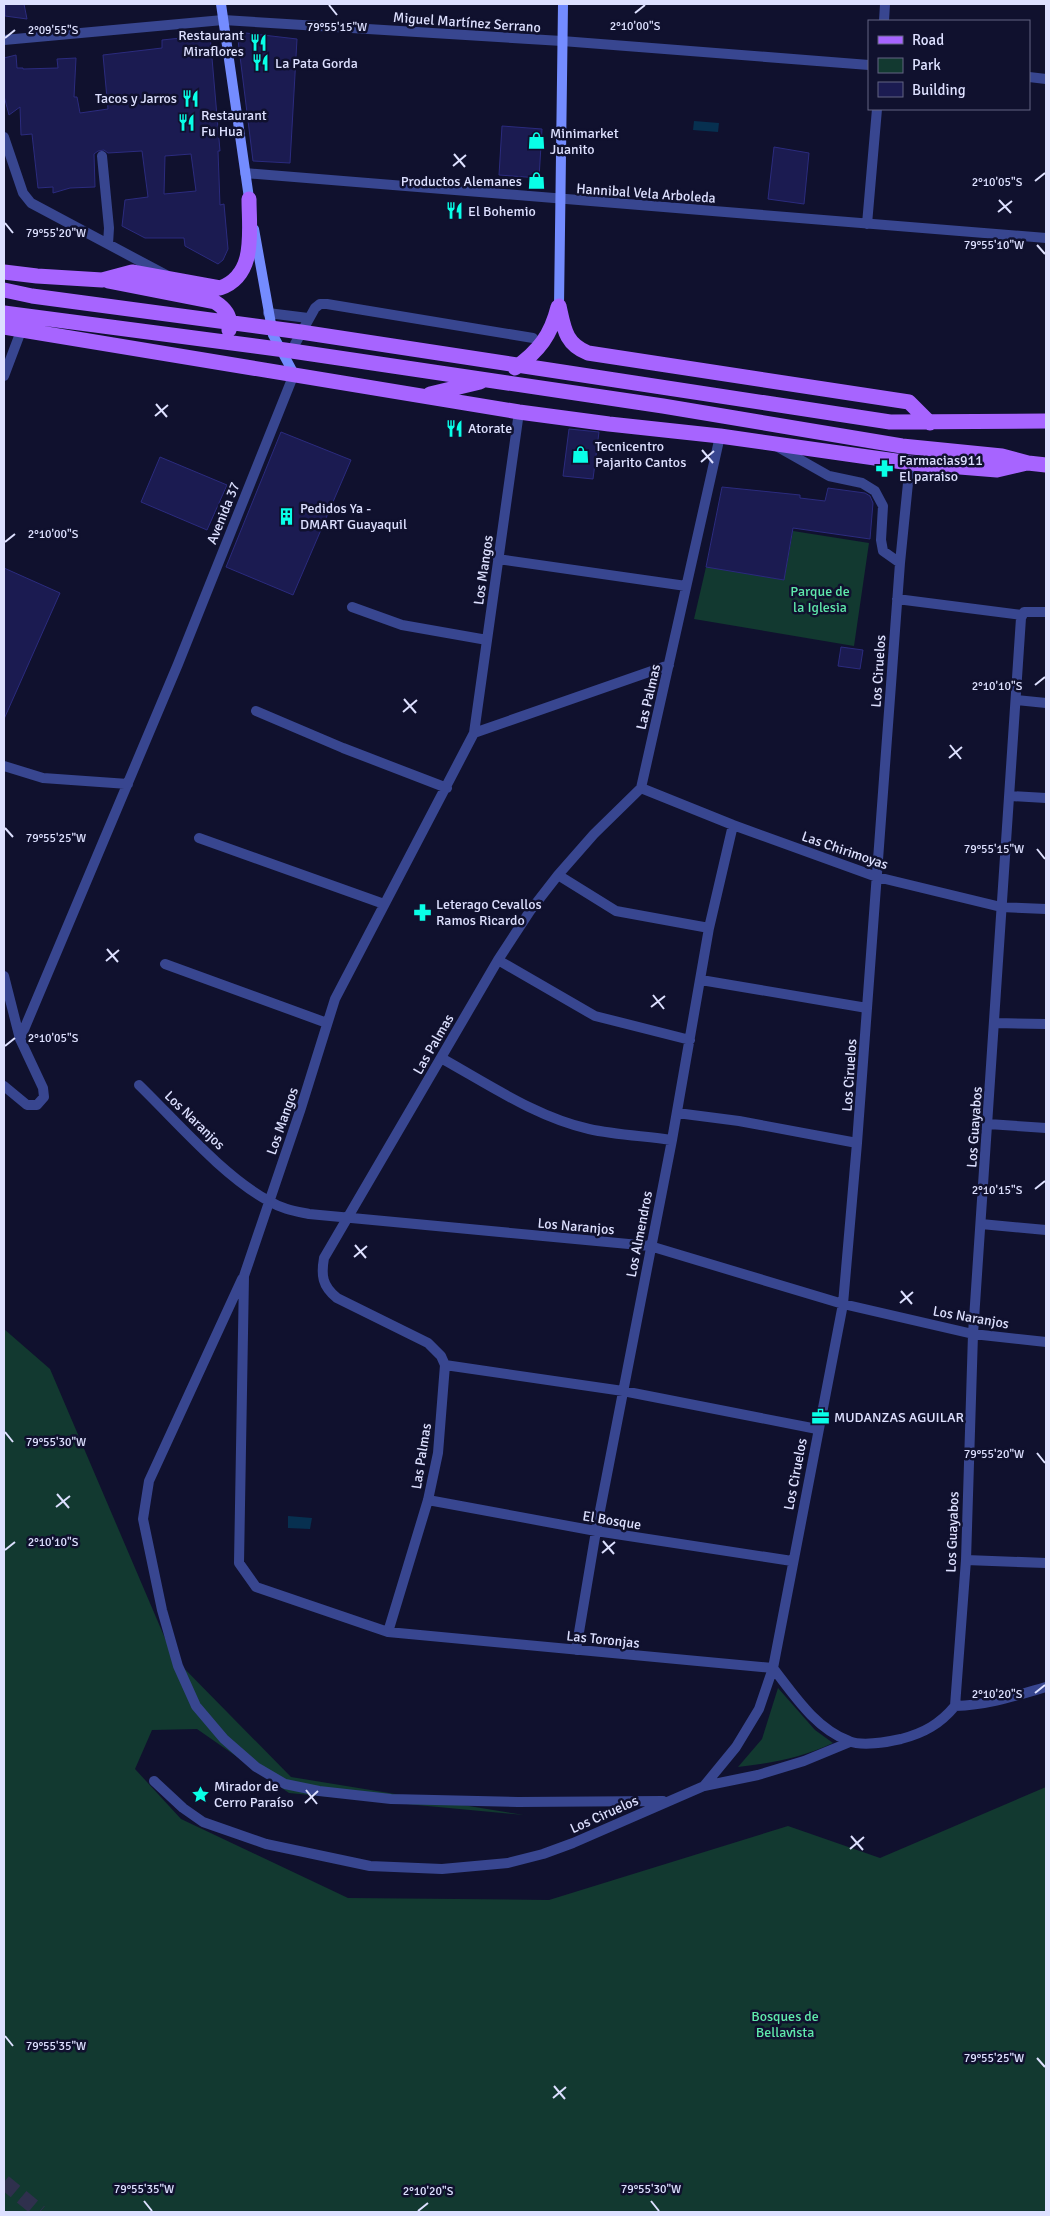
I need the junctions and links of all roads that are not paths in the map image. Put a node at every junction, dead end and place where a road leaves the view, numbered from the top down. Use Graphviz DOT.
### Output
graph roads {
  1 [pos="221,4"];
  2 [pos="562,4"];
  3 [pos="885,4"];
  4 [pos="223,20"];
  5 [pos="884,20"];
  6 [pos="4,40"];
  7 [pos="562,42"];
  8 [pos="868,65"];
  9 [pos="1030,77"];
  10 [pos="1046,79"];
  11 [pos="877,110"];
  12 [pos="4,137"];
  13 [pos="102,156"];
  14 [pos="245,172"];
  15 [pos="249,200"];
  16 [pos="561,200"];
  17 [pos="867,224"];
  18 [pos="1046,238"];
  19 [pos="108,244"];
  20 [pos="4,272"];
  21 [pos="102,280"];
  22 [pos="178,281"];
  23 [pos="4,290"];
  24 [pos="559,306"];
  25 [pos="4,313"];
  26 [pos="268,313"];
  27 [pos="308,318"];
  28 [pos="4,327"];
  29 [pos="21,331"];
  30 [pos="273,335"];
  31 [pos="534,338"];
  32 [pos="295,344"];
  33 [pos="612,357"];
  34 [pos="206,360"];
  35 [pos="514,369"];
  36 [pos="294,374"];
  37 [pos="4,376"];
  38 [pos="423,395"];
  39 [pos="519,412"];
  40 [pos="1046,421"];
  41 [pos="930,423"];
  42 [pos="610,424"];
  43 [pos="720,436"];
  44 [pos="771,444"];
  45 [pos="910,463"];
  46 [pos="1028,463"];
  47 [pos="1046,464"];
  48 [pos="498,559"];
  49 [pos="900,563"];
  50 [pos="686,586"];
  51 [pos="897,599"];
  52 [pos="352,607"];
  53 [pos="1046,612"];
  54 [pos="1023,613"];
  55 [pos="487,640"];
  56 [pos="669,665"];
  57 [pos="1016,700"];
  58 [pos="1046,702"];
  59 [pos="256,711"];
  60 [pos="474,733"];
  61 [pos="4,766"];
  62 [pos="128,784"];
  63 [pos="447,788"];
  64 [pos="641,788"];
  65 [pos="1010,796"];
  66 [pos="1046,798"];
  67 [pos="732,825"];
  68 [pos="199,838"];
  69 [pos="558,875"];
  70 [pos="877,877"];
  71 [pos="384,904"];
  72 [pos="1001,907"];
  73 [pos="1046,909"];
  74 [pos="709,928"];
  75 [pos="498,960"];
  76 [pos="165,964"];
  77 [pos="4,976"];
  78 [pos="701,980"];
  79 [pos="867,1008"];
  80 [pos="327,1023"];
  81 [pos="995,1023"];
  82 [pos="1046,1024"];
  83 [pos="20,1039"];
  84 [pos="690,1040"];
  85 [pos="441,1058"];
  86 [pos="139,1085"];
  87 [pos="4,1086"];
  88 [pos="677,1114"];
  89 [pos="988,1124"];
  90 [pos="1046,1128"];
  91 [pos="672,1140"];
  92 [pos="857,1143"];
  93 [pos="268,1201"];
  94 [pos="348,1218"];
  95 [pos="981,1224"];
  96 [pos="1046,1230"];
  97 [pos="650,1246"];
  98 [pos="244,1276"];
  99 [pos="843,1304"];
  100 [pos="973,1334"];
  101 [pos="1046,1342"];
  102 [pos="445,1365"];
  103 [pos="623,1392"];
  104 [pos="817,1430"];
  105 [pos="428,1500"];
  106 [pos="596,1532"];
  107 [pos="239,1550"];
  108 [pos="966,1560"];
  109 [pos="792,1561"];
  110 [pos="1046,1563"];
  111 [pos="388,1632"];
  112 [pos="576,1650"];
  113 [pos="773,1668"];
  114 [pos="1046,1687"];
  115 [pos="956,1706"];
  116 [pos="850,1742"];
  117 [pos="154,1782"];
  118 [pos="704,1786"];
  119 [pos="667,1801"];
  1 -- 4 [label="main road"];
  2 -- 7 [label="main road"];
  3 -- 5 [label="street"];
  4 -- 6 [label="street, Miguel Martínez Serrano"];
  4 -- 7 [label="street, Miguel Martínez Serrano"];
  4 -- 14 [label="main road"];
  7 -- 8 [label="street, Miguel Martínez Serrano"];
  7 -- 16 [label="main road"];
  9 -- 10 [label="street"];
  11 -- 17 [label="street"];
  12 -- 19 [label="street"];
  13 -- 19 [label="street"];
  14 -- 15 [label="main road"];
  14 -- 16 [label="street, Hannibal Vela Arboleda"];
  15 -- 22 [label="main road"];
  15 -- 26 [label="main road"];
  16 -- 17 [label="street, Hannibal Vela Arboleda"];
  16 -- 24 [label="main road"];
  17 -- 18 [label="street, Hannibal Vela Arboleda"];
  19 -- 22 [label="street"];
  20 -- 21 [label="main road"];
  21 -- 22 [label="main road"];
  21 -- 34 [label="main road"];
  23 -- 41 [label="main road"];
  24 -- 33 [label="main road"];
  24 -- 35 [label="main road"];
  25 -- 46 [label="main road"];
  26 -- 27 [label="street"];
  26 -- 30 [label="main road"];
  27 -- 31 [label="street"];
  27 -- 32 [label="street"];
  28 -- 29 [label="main road"];
  29 -- 34 [label="main road"];
  29 -- 37 [label="street"];
  30 -- 32 [label="main road"];
  30 -- 36 [label="main road"];
  32 -- 35 [label="main road"];
  33 -- 41 [label="main road"];
  33 -- 42 [label="main road"];
  34 -- 36 [label="main road"];
  35 -- 38 [label="main road"];
  36 -- 38 [label="main road"];
  36 -- 62 [label="street, Avenida 37"];
  38 -- 39 [label="main road"];
  39 -- 42 [label="main road"];
  39 -- 48 [label="street, Los Mangos"];
  40 -- 41 [label="main road"];
  42 -- 43 [label="main road"];
  43 -- 44 [label="main road"];
  43 -- 50 [label="street, Las Palmas"];
  44 -- 45 [label="main road"];
  44 -- 49 [label="street"];
  45 -- 46 [label="main road"];
  45 -- 49 [label="street, Los Ciruelos"];
  46 -- 47 [label="main road"];
  48 -- 50 [label="street"];
  48 -- 55 [label="street, Los Mangos"];
  49 -- 51 [label="street, Los Ciruelos"];
  50 -- 56 [label="street, Las Palmas"];
  51 -- 54 [label="street"];
  51 -- 70 [label="street, Los Ciruelos"];
  52 -- 55 [label="street"];
  53 -- 54 [label="street"];
  54 -- 57 [label="street, Los Guayabos"];
  55 -- 60 [label="street, Los Mangos"];
  56 -- 60 [label="street"];
  56 -- 64 [label="street, Las Palmas"];
  57 -- 58 [label="street"];
  57 -- 65 [label="street, Los Guayabos"];
  59 -- 63 [label="street"];
  60 -- 63 [label="street, Los Mangos"];
  61 -- 62 [label="street"];
  62 -- 83 [label="street, Avenida 37"];
  63 -- 71 [label="street, Los Mangos"];
  64 -- 67 [label="street, Las Chirimoyas"];
  64 -- 69 [label="street, Las Palmas"];
  65 -- 66 [label="street"];
  65 -- 72 [label="street, Los Guayabos"];
  67 -- 70 [label="street, Las Chirimoyas"];
  67 -- 74 [label="street, Los Almendros"];
  68 -- 71 [label="street"];
  69 -- 74 [label="street"];
  69 -- 75 [label="street, Las Palmas"];
  70 -- 72 [label="street, Las Chirimoyas"];
  70 -- 79 [label="street, Los Ciruelos"];
  71 -- 80 [label="street, Los Mangos"];
  72 -- 73 [label="street, Las Chirimoyas"];
  72 -- 81 [label="street, Los Guayabos"];
  74 -- 78 [label="street, Los Almendros"];
  75 -- 84 [label="street"];
  75 -- 85 [label="street, Las Palmas"];
  76 -- 80 [label="street"];
  77 -- 83 [label="street"];
  78 -- 79 [label="street"];
  78 -- 84 [label="street, Los Almendros"];
  79 -- 92 [label="street, Los Ciruelos"];
  80 -- 93 [label="street, Los Mangos"];
  81 -- 82 [label="street"];
  81 -- 89 [label="street, Los Guayabos"];
  83 -- 87 [label="street"];
  84 -- 88 [label="street, Los Almendros"];
  85 -- 91 [label="street"];
  85 -- 94 [label="street, Las Palmas"];
  86 -- 93 [label="street, Los Naranjos"];
  88 -- 91 [label="street, Los Almendros"];
  88 -- 92 [label="street"];
  89 -- 90 [label="street"];
  89 -- 95 [label="street, Los Guayabos"];
  91 -- 97 [label="street, Los Almendros"];
  92 -- 99 [label="street, Los Ciruelos"];
  93 -- 94 [label="street, Los Naranjos"];
  93 -- 98 [label="street, Los Mangos"];
  94 -- 97 [label="street, Los Naranjos"];
  94 -- 102 [label="street, Las Palmas"];
  95 -- 96 [label="street"];
  95 -- 100 [label="street, Los Guayabos"];
  97 -- 99 [label="street, Los Naranjos"];
  97 -- 103 [label="street, Los Almendros"];
  98 -- 107 [label="street, Los Mangos"];
  98 -- 119 [label="street"];
  99 -- 100 [label="street, Los Naranjos"];
  99 -- 104 [label="street, Los Ciruelos"];
  100 -- 101 [label="street, Los Naranjos"];
  100 -- 108 [label="street, Los Guayabos"];
  102 -- 103 [label="street"];
  102 -- 105 [label="street, Las Palmas"];
  103 -- 104 [label="street"];
  103 -- 106 [label="street, Los Almendros"];
  104 -- 109 [label="street, Los Ciruelos"];
  105 -- 106 [label="street, El Bosque"];
  105 -- 111 [label="street, Las Palmas"];
  106 -- 109 [label="street, El Bosque"];
  106 -- 112 [label="street, Los Almendros"];
  107 -- 111 [label="street, Las Toronjas"];
  108 -- 110 [label="street"];
  108 -- 115 [label="street, Los Guayabos"];
  109 -- 113 [label="street, Los Ciruelos"];
  111 -- 112 [label="street, Las Toronjas"];
  112 -- 113 [label="street, Las Toronjas"];
  113 -- 116 [label="street"];
  113 -- 118 [label="street, Los Ciruelos"];
  114 -- 115 [label="street"];
  115 -- 116 [label="street"];
  116 -- 118 [label="street"];
  117 -- 119 [label="street, Los Ciruelos"];
  118 -- 119 [label="street, Los Ciruelos"];
}
